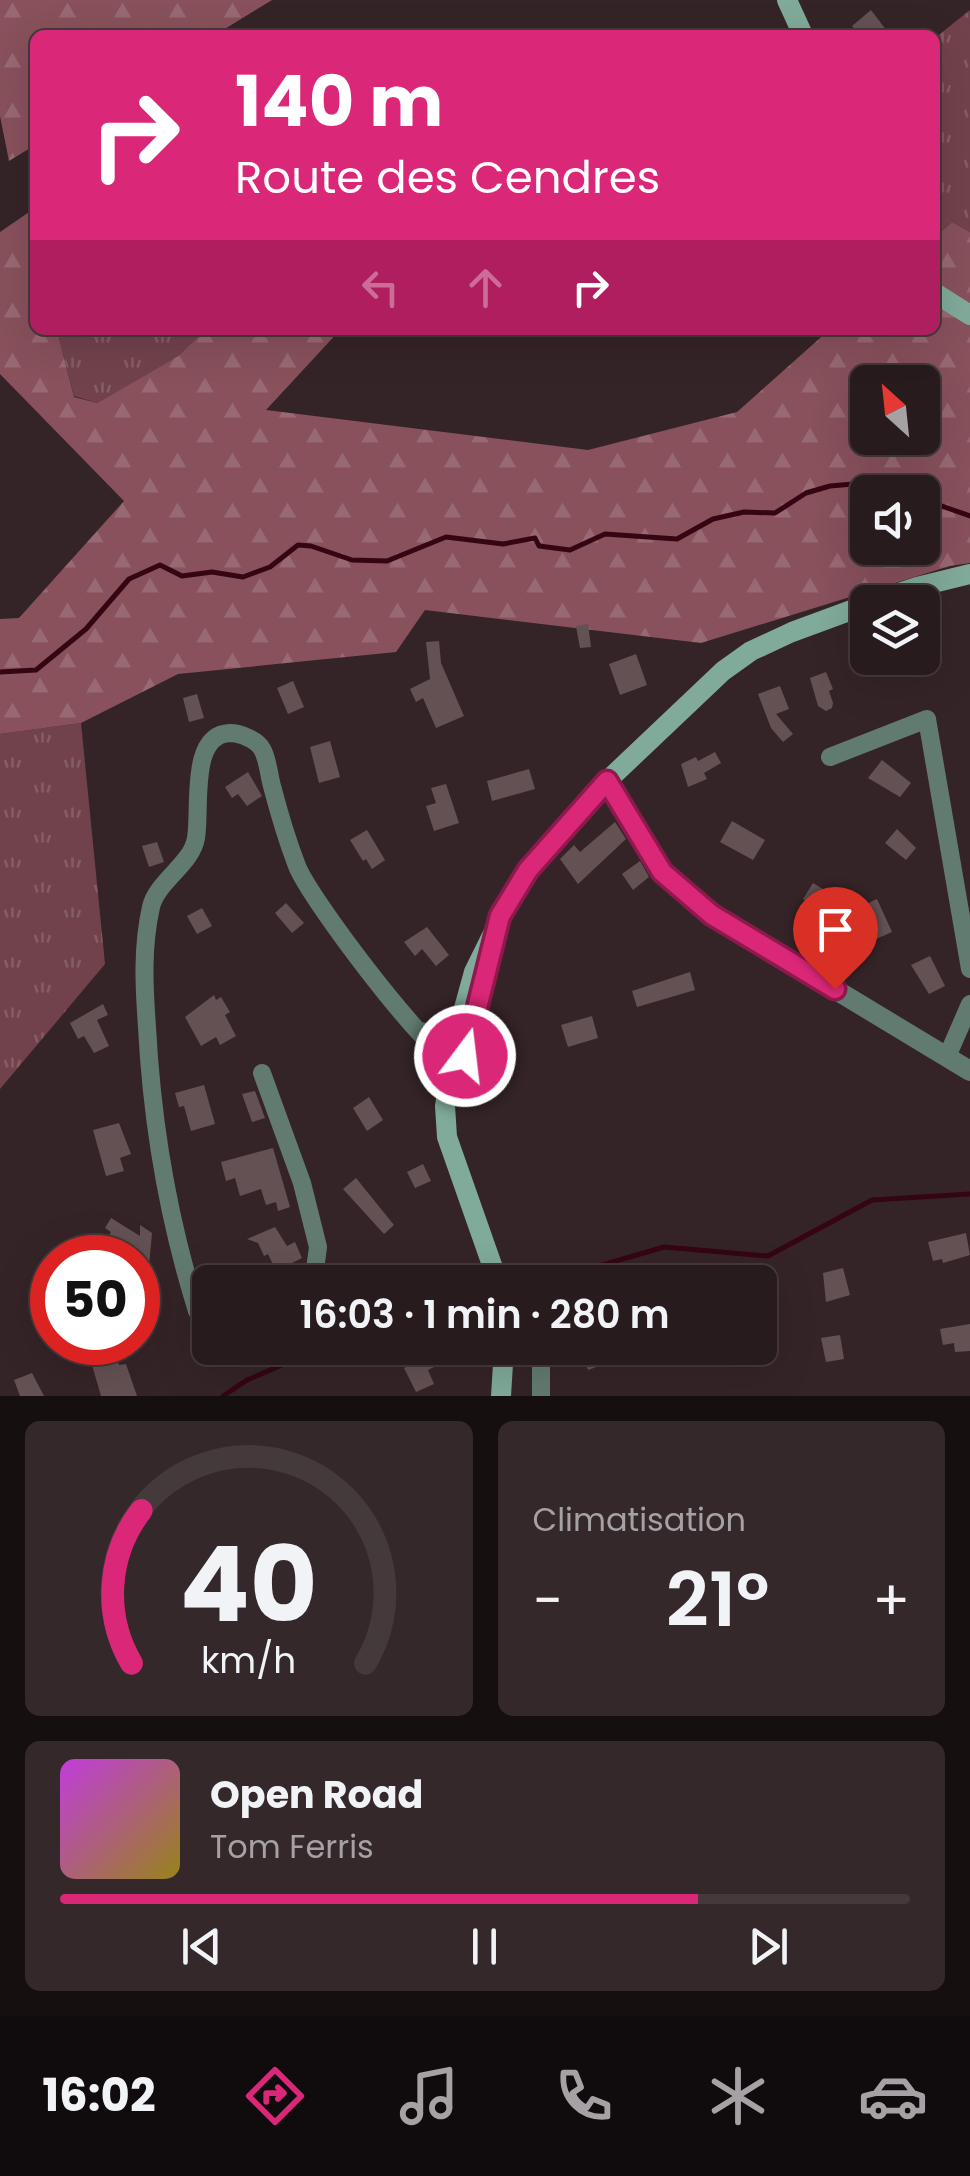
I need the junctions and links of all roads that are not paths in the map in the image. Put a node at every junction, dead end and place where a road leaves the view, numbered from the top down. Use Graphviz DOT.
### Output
graph roads {
  1 [pos="787,0"];
  2 [pos="801,30"];
  3 [pos="940,297"];
  4 [pos="970,314"];
  5 [pos="970,574"];
  6 [pos="920,585"];
  7 [pos="850,610"];
  8 [pos="830,757"];
  9 [pos="607,781"];
  10 [pos="970,969"];
  11 [pos="970,1004"];
  12 [pos="457,1052"];
  13 [pos="947,1057"];
  14 [pos="970,1071"];
  15 [pos="262,1073"];
  16 [pos="316,1265"];
  17 [pos="492,1265"];
  18 [pos="192,1295"];
  19 [pos="503,1365"];
  20 [pos="540,1365"];
  21 [pos="501,1396"];
  22 [pos="540,1396"];
  1 -- 2 [label="main road"];
  3 -- 4 [label="main road"];
  5 -- 6 [label="main road"];
  7 -- 9 [label="main road"];
  8 -- 10 [label="street"];
  9 -- 12 [label="main road"];
  9 -- 13 [label="street"];
  11 -- 13 [label="street"];
  12 -- 17 [label="main road"];
  12 -- 18 [label="street"];
  13 -- 14 [label="street"];
  15 -- 16 [label="street"];
  19 -- 21 [label="main road"];
  20 -- 22 [label="street"];
}
